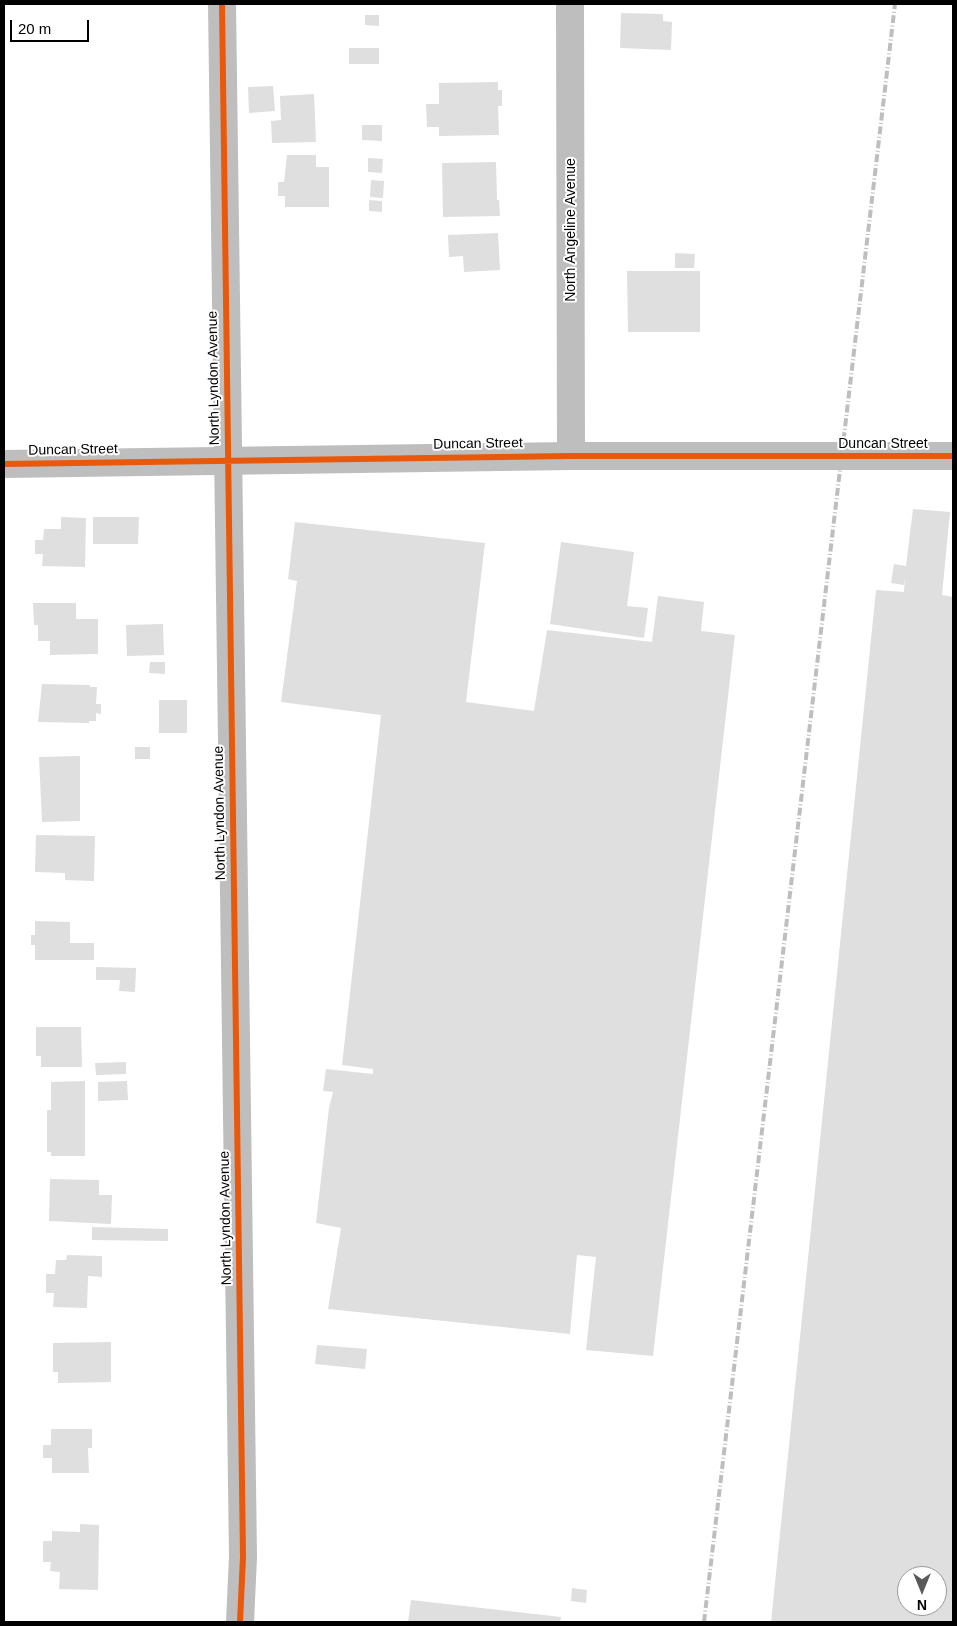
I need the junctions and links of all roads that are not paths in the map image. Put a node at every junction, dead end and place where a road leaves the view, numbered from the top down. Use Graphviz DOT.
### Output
graph roads {
  1 [pos="222,4"];
  2 [pos="570,4"];
  3 [pos="571,456"];
  4 [pos="953,456"];
  5 [pos="227,460"];
  6 [pos="4,464"];
  7 [pos="240,1622"];
  1 -- 5 [label="street, North Lyndon Avenue"];
  2 -- 3 [label="street, North Angeline Avenue"];
  3 -- 4 [label="street, Duncan Street"];
  3 -- 5 [label="street, Duncan Street"];
  5 -- 6 [label="street, Duncan Street"];
  5 -- 7 [label="street, North Lyndon Avenue"];
}
